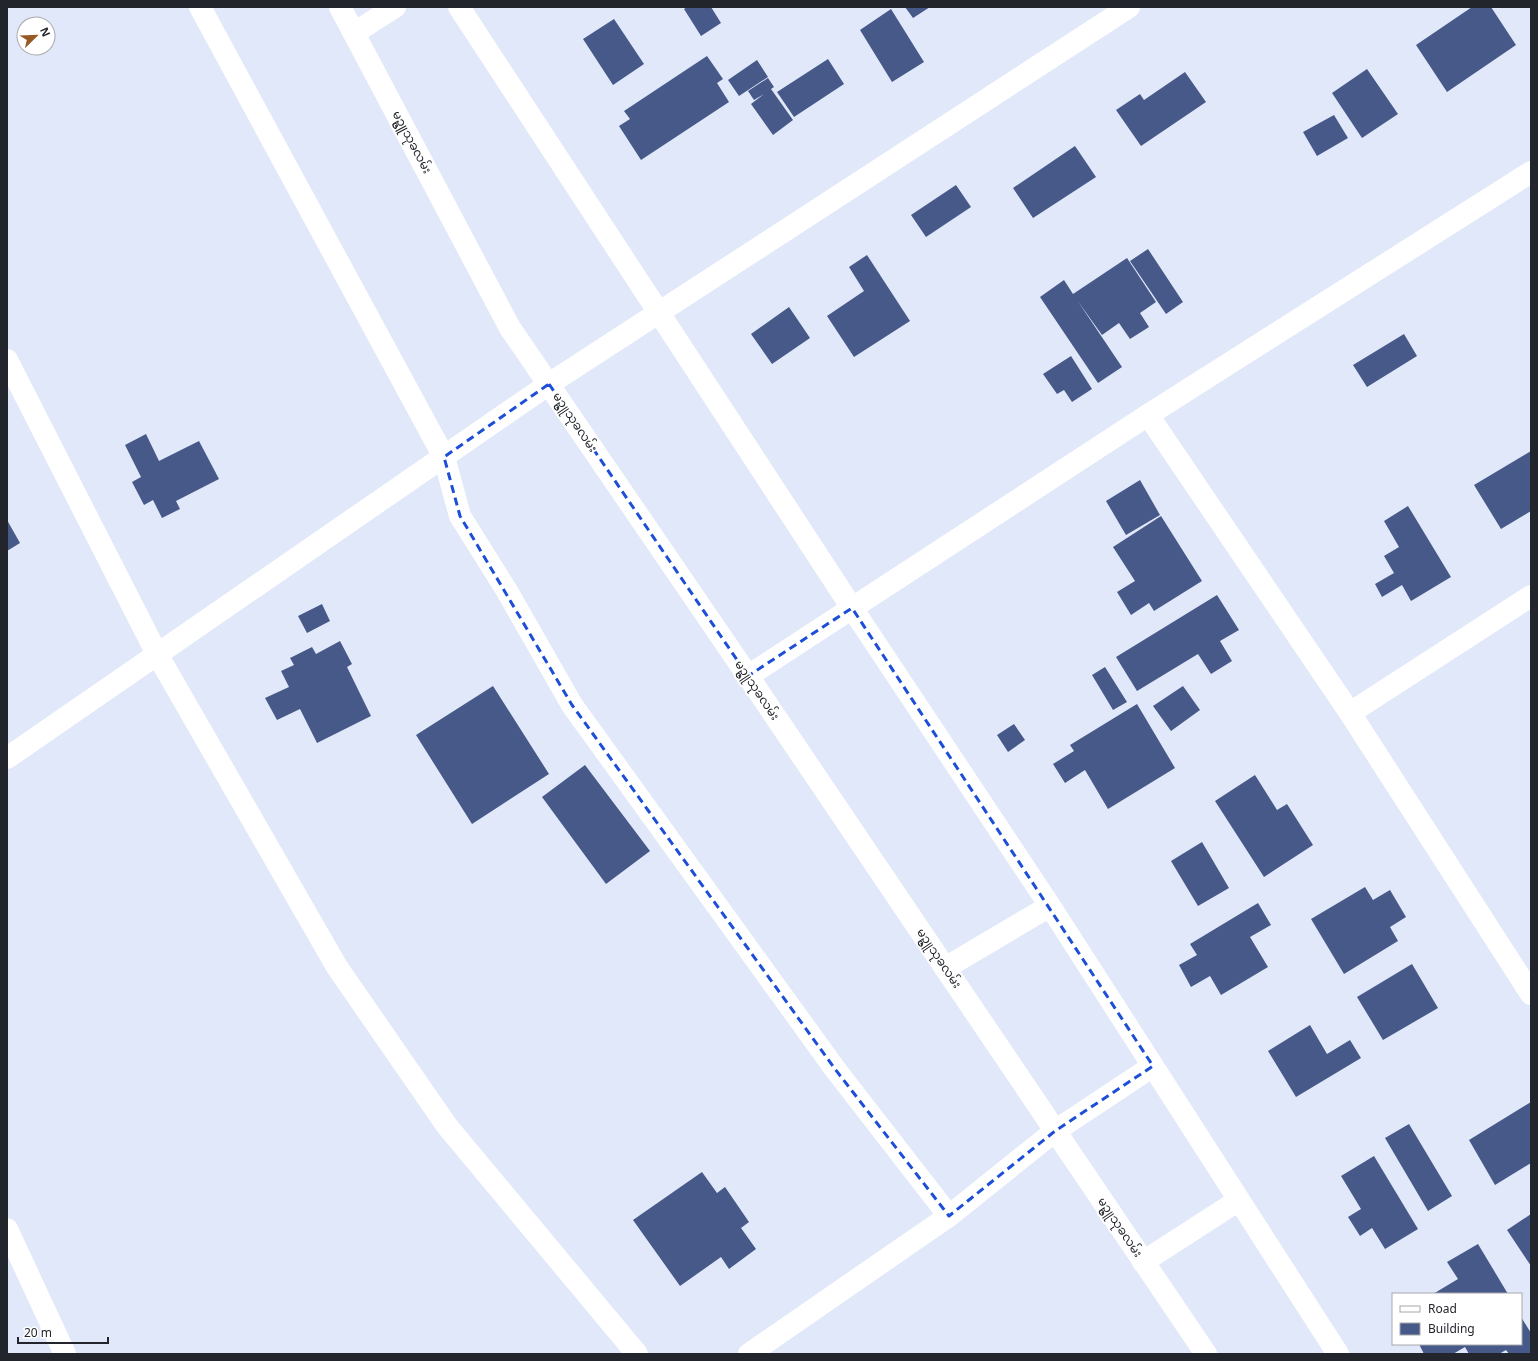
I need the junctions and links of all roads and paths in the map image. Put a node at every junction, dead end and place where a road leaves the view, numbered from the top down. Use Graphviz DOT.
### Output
graph roads {
  1 [pos="200,7"];
  2 [pos="340,7"];
  3 [pos="395,7"];
  4 [pos="459,7"];
  5 [pos="1129,7"];
  6 [pos="354,33"];
  7 [pos="1531,172"];
  8 [pos="659,313"];
  9 [pos="7,360"];
  10 [pos="549,384"];
  11 [pos="1148,415"];
  12 [pos="444,457"];
  13 [pos="1531,596"];
  14 [pos="852,608"];
  15 [pos="157,654"];
  16 [pos="748,676"];
  17 [pos="1350,713"];
  18 [pos="7,758"];
  19 [pos="1050,906"];
  20 [pos="945,968"];
  21 [pos="1531,994"];
  22 [pos="1153,1066"];
  23 [pos="1055,1130"];
  24 [pos="1240,1200"];
  25 [pos="950,1216"];
  26 [pos="7,1229"];
  27 [pos="1144,1262"];
  28 [pos="65,1354"];
  29 [pos="638,1354"];
  30 [pos="749,1354"];
  31 [pos="1206,1354"];
  32 [pos="1338,1354"];
  1 -- 12 [label="street"];
  2 -- 6 [label="street, မဥ္ဇူသုခလမ်း"];
  3 -- 6 [label="street"];
  4 -- 8 [label="street"];
  5 -- 8 [label="street"];
  6 -- 10 [label="street, မဥ္ဇူသုခလမ်း"];
  7 -- 11 [label="street"];
  8 -- 10 [label="street"];
  8 -- 14 [label="street"];
  9 -- 15 [label="street"];
  10 -- 12 [label="street"];
  10 -- 16 [label="street, မဥ္ဇူသုခလမ်း"];
  11 -- 14 [label="street"];
  11 -- 17 [label="street"];
  12 -- 15 [label="street"];
  12 -- 25 [label="street"];
  13 -- 17 [label="street"];
  14 -- 16 [label="street"];
  14 -- 19 [label="street"];
  15 -- 18 [label="street"];
  15 -- 29 [label="street"];
  16 -- 20 [label="street, မဥ္ဇူသုခလမ်း"];
  17 -- 21 [label="street"];
  19 -- 20 [label="street"];
  19 -- 22 [label="street"];
  20 -- 23 [label="street, မဥ္ဇူသုခလမ်း"];
  22 -- 23 [label="street"];
  22 -- 24 [label="street"];
  23 -- 25 [label="street"];
  23 -- 27 [label="street, မဥ္ဇူသုခလမ်း"];
  24 -- 27 [label="street"];
  24 -- 32 [label="street"];
  25 -- 30 [label="street"];
  26 -- 28 [label="street"];
  27 -- 31 [label="street, မဥ္ဇူသုခလမ်း"];
}
